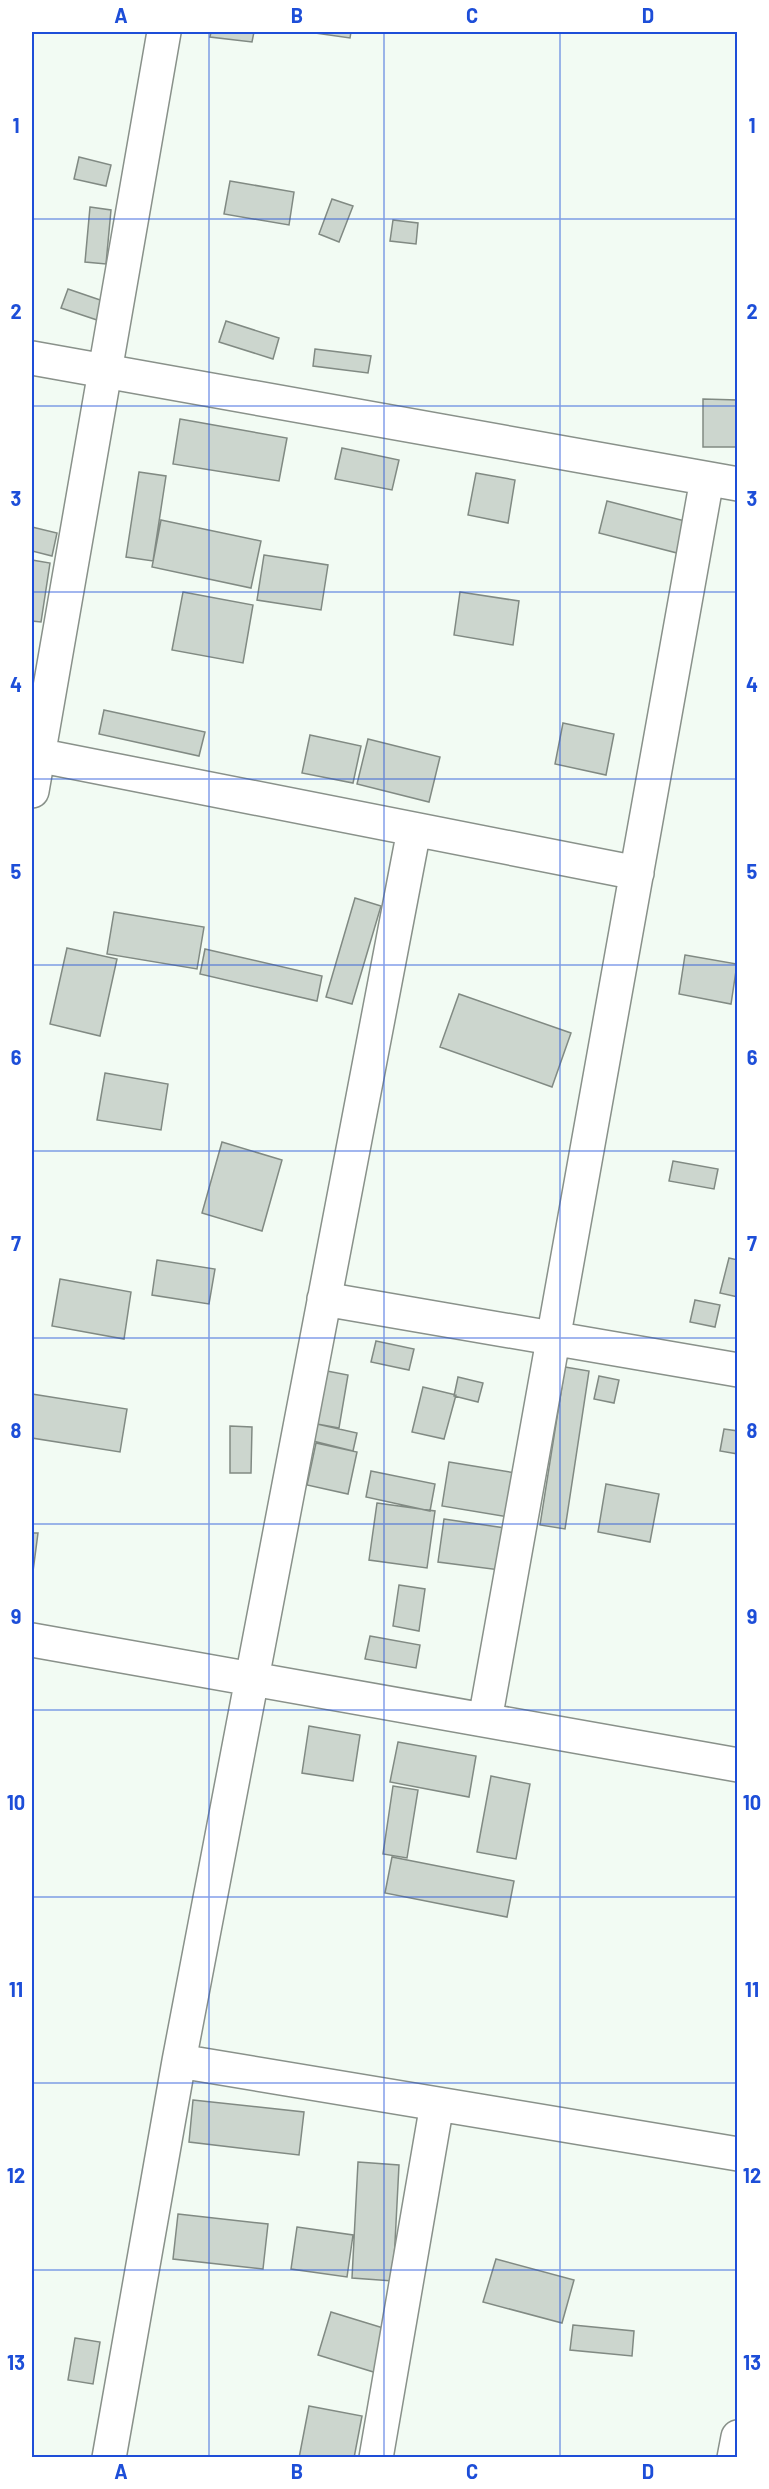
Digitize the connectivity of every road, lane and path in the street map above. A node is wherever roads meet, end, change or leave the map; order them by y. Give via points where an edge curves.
1 (164, 32) edge
2 (32, 358) edge
3 (105, 371) junction
4 (722, 482) edge
5 (35, 754) edge
6 (32, 792) edge
7 (414, 830) junction
8 (637, 873) junction
9 (324, 1299) junction
10 (553, 1338) junction
11 (738, 1370) edge
12 (32, 1640) edge
13 (252, 1679) junction
14 (485, 1720) junction
15 (738, 1765) edge
16 (179, 2061) junction
17 (438, 2104) junction
18 (738, 2154) edge
19 (738, 2437) edge
20 (110, 2457) edge
21 (376, 2457) edge
22 (734, 2457) edge

1 - 3 street
2 - 3 street
3 - 4 street
3 - 5 street
4 - 8 street
5 - 6 street
5 - 7 street
7 - 8 street
7 - 9 street
8 - 10 street
9 - 10 street
9 - 13 street
10 - 11 street
10 - 14 street
12 - 13 street
13 - 14 street
13 - 16 street
14 - 15 street
16 - 17 street
16 - 20 street
17 - 18 street
17 - 21 street
19 - 22 street

